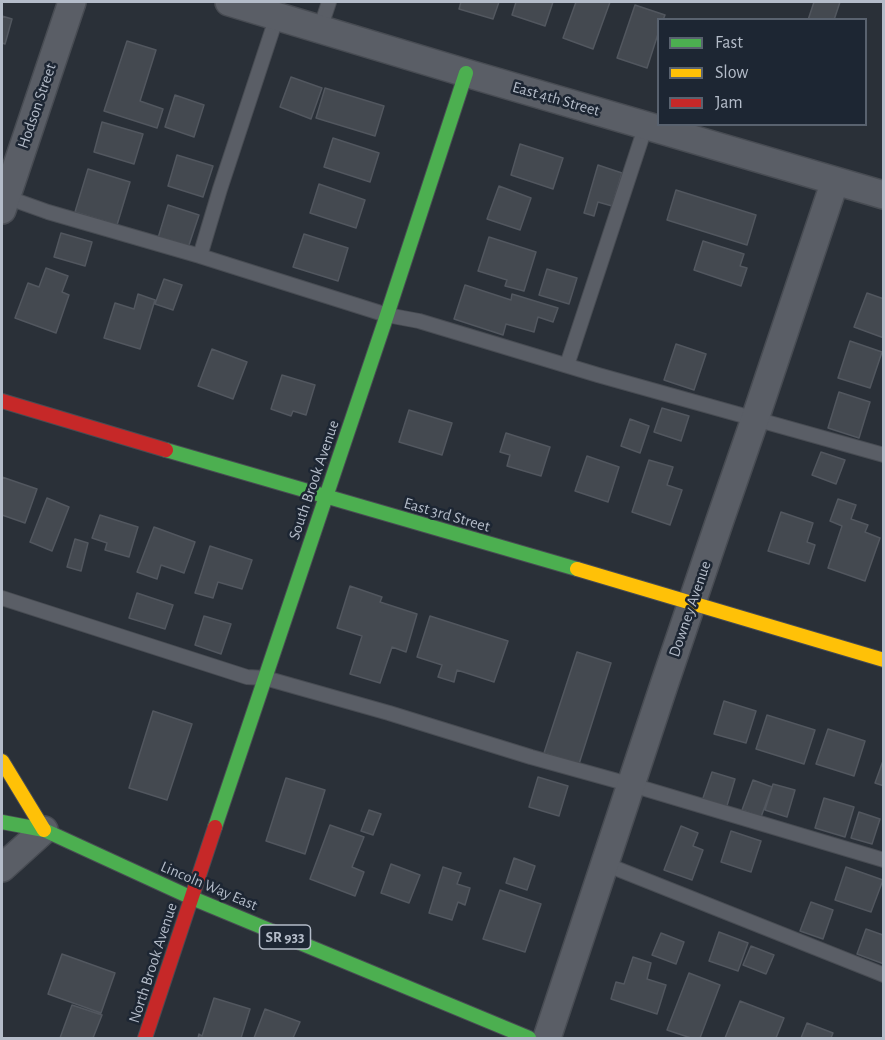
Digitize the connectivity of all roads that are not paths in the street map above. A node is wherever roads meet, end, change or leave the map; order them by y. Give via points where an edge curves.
1 (72, 2) edge
2 (229, 2) edge
3 (329, 2) edge
4 (277, 16) junction
5 (320, 29) junction
6 (466, 73) junction
7 (645, 125) junction
8 (835, 181) junction
9 (884, 195) edge
10 (4, 203) edge
11 (200, 256) junction
12 (387, 315) junction
13 (567, 365) junction
14 (2, 401) edge
15 (755, 419) junction
16 (884, 455) edge
17 (326, 497) junction
18 (2, 598) edge
19 (693, 603) junction
20 (884, 660) edge
21 (266, 678) junction
22 (2, 761) edge
23 (632, 785) junction
24 (2, 822) edge
25 (44, 830) junction
26 (884, 860) edge
27 (605, 864) junction
28 (2, 868) edge
29 (192, 898) junction
30 (884, 975) edge
31 (145, 1038) edge
32 (529, 1038) edge
33 (547, 1038) edge

1 - 10 street, Hodson Street
2 - 4 street, East 4th Street
3 - 5 lane
4 - 5 street, East 4th Street
4 - 11 lane
5 - 6 street, East 4th Street
6 - 7 street, East 4th Street
6 - 12 street, South Brook Avenue
7 - 8 street, East 4th Street
7 - 13 lane
8 - 9 street, East 4th Street
8 - 15 street, Downey Avenue
10 - 11 lane
11 - 12 lane
12 - 13 lane
12 - 17 street, South Brook Avenue
13 - 15 lane
14 - 17 street, East 3rd Street
15 - 16 lane
15 - 19 street, Downey Avenue
17 - 19 street, East 3rd Street
17 - 21 street, South Brook Avenue
18 - 21 lane via 247,677
19 - 20 street, East 3rd Street
19 - 23 street, Downey Avenue
21 - 23 lane
21 - 29 street, South Brook Avenue
22 - 25 street
23 - 26 lane
23 - 27 street, Downey Avenue
24 - 25 street, Lincoln Way East / SR 933
25 - 28 street
25 - 29 street, Lincoln Way East / SR 933
27 - 30 lane
27 - 33 street, Downey Avenue
29 - 31 street, North Brook Avenue
29 - 32 street, Lincoln Way East / SR 933

